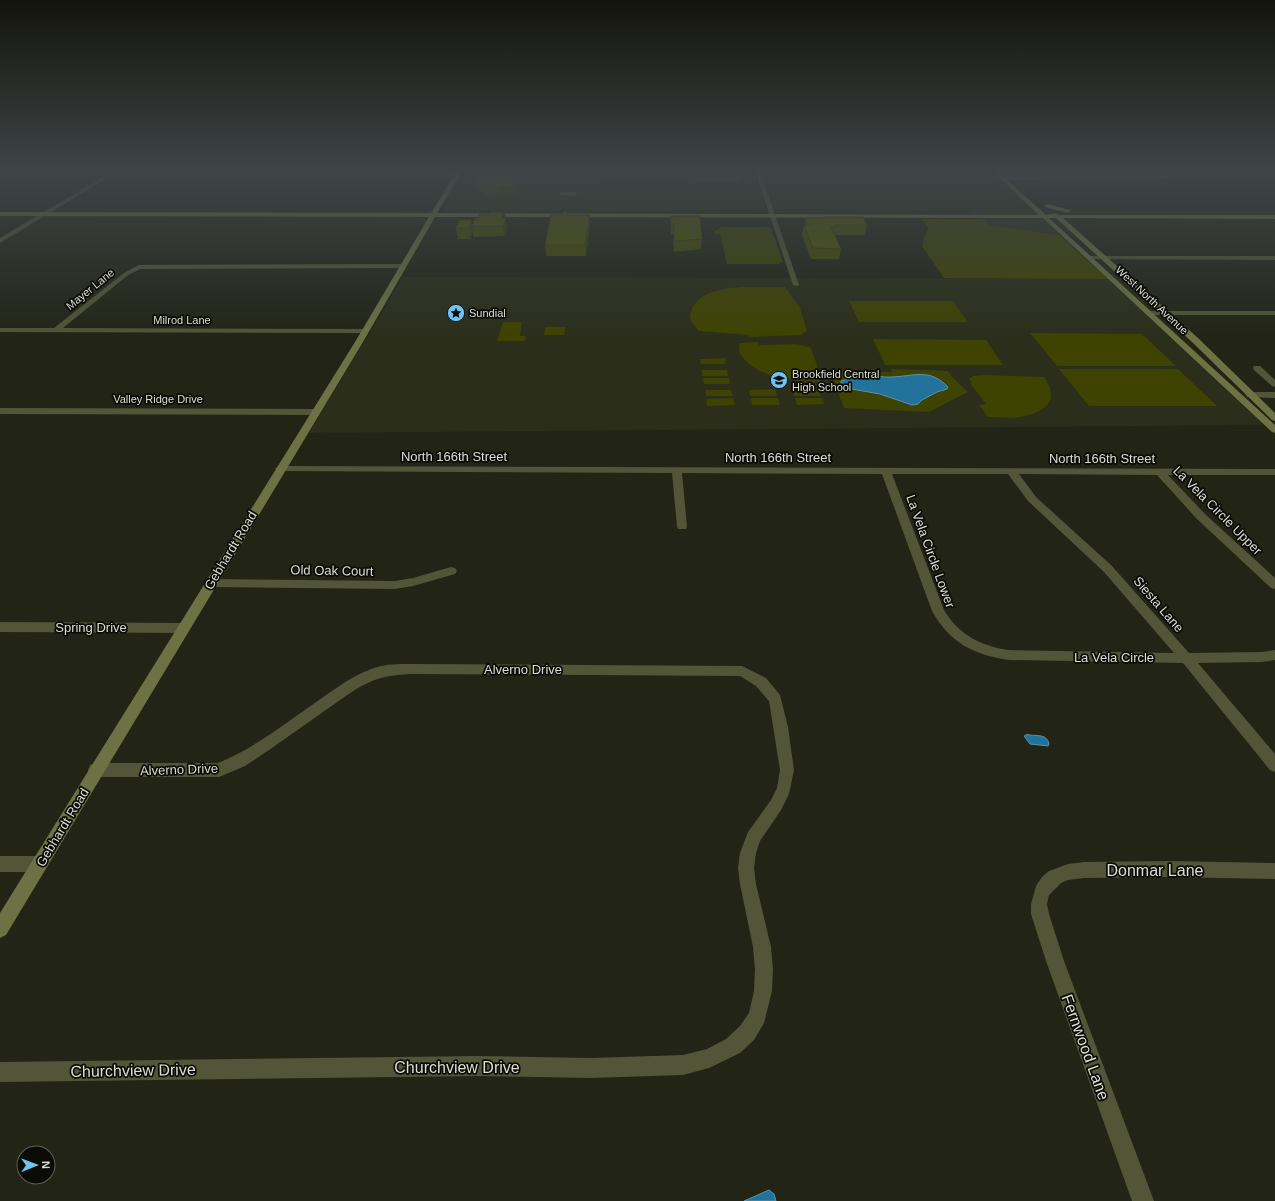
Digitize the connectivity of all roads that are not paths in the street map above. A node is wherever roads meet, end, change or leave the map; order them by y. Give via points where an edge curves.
1 (23, 227) edge
2 (426, 227) edge
3 (777, 227) edge
4 (1057, 227) edge
5 (1070, 227) edge
6 (0, 241) edge
7 (1091, 258) junction
8 (1104, 258) junction
9 (1275, 258) edge
10 (403, 266) junction
11 (796, 285) dead end
12 (1150, 313) junction
13 (1165, 313) junction
14 (1275, 313) edge
15 (0, 330) edge
16 (56, 330) junction
17 (365, 331) junction
18 (1257, 368) dead end
19 (1275, 384) edge
20 (1250, 395) junction
21 (1275, 395) edge
22 (0, 411) edge
23 (315, 412) junction
24 (1275, 418) edge
25 (1275, 430) edge
26 (280, 469) junction
27 (677, 470) junction
28 (886, 471) junction
29 (1011, 472) junction
30 (1160, 472) junction
31 (1275, 472) edge
32 (682, 526) dead end
33 (451, 571) dead end
34 (210, 583) junction
35 (1275, 584) edge
36 (0, 627) edge
37 (182, 628) junction
38 (957, 636) joint
39 (1275, 655) edge
40 (1186, 658) junction
41 (1275, 765) edge
42 (95, 770) junction
43 (0, 864) edge
44 (39, 864) junction
45 (1275, 871) edge
46 (747, 881) joint
47 (1042, 892) joint
48 (0, 928) edge
49 (0, 1072) edge
50 (1144, 1201) edge

1 - 6 street
2 - 10 main road, Gebhardt Road
3 - 11 street
4 - 7 main road, West North Avenue
5 - 8 main road, West North Avenue
7 - 8 street
7 - 12 main road, West North Avenue
8 - 9 street
8 - 13 main road, West North Avenue
10 - 16 street, Mayer Lane via 139,267 126,274
10 - 17 main road, Gebhardt Road
12 - 13 street
12 - 25 main road, West North Avenue
13 - 14 street
13 - 20 main road, West North Avenue
15 - 16 street, Milrod Lane
16 - 17 street, Milrod Lane
17 - 23 main road, Gebhardt Road
18 - 19 street
20 - 21 street
20 - 24 main road, West North Avenue
22 - 23 street, Valley Ridge Drive
23 - 26 main road, Gebhardt Road
26 - 27 street, North 166th Street
26 - 34 main road, Gebhardt Road
27 - 28 street, North 166th Street
27 - 32 street
28 - 29 street, North 166th Street
28 - 38 street, La Vela Circle Lower via 938,612
29 - 30 street, North 166th Street
29 - 40 street, Siesta Lane via 1032,499 1108,569
30 - 31 street, North 166th Street
30 - 35 street, La Vela Circle Upper via 1190,506
33 - 34 street, Old Oak Court via 413,582 395,584
34 - 37 main road, Gebhardt Road
36 - 37 street, Spring Drive
37 - 42 main road, Gebhardt Road
38 - 40 street, La Vela Circle via 982,649 1009,656
39 - 40 street, La Vela Circle
40 - 41 street, Siesta Lane
42 - 44 main road, Gebhardt Road
42 - 46 street, Alverno Drive via 219,770 264,746 348,687 382,671 742,671 761,682 775,699 787,770 784,789 754,837 748,853
43 - 44 street
44 - 48 main road, Gebhardt Road
45 - 47 street, Donmar Lane via 1084,870 1055,877
46 - 49 street, Churchview Drive via 762,947 764,969 763,991 757,1016 747,1033 733,1046 709,1058 683,1065 591,1068 480,1066
47 - 50 street, Fernwood Lane via 1040,914 1055,961

